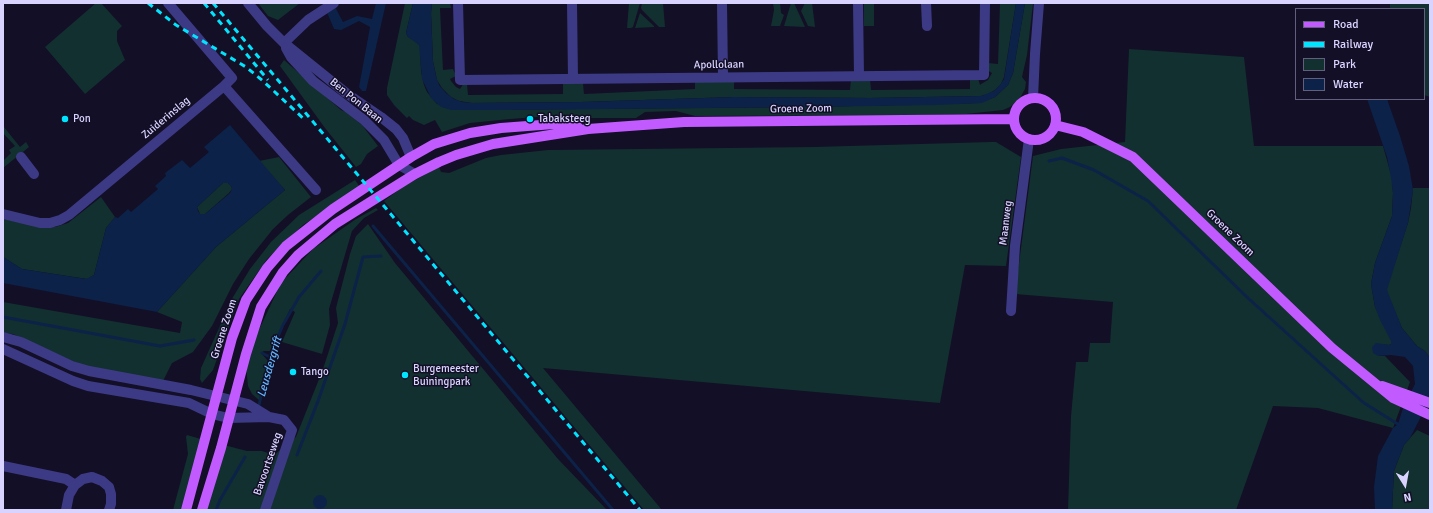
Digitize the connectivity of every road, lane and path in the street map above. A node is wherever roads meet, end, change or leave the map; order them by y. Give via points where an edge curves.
1 (168, 3) edge
2 (248, 3) edge
3 (334, 3) edge
4 (458, 3) edge
5 (572, 3) edge
6 (722, 3) edge
7 (858, 3) edge
8 (926, 3) edge
9 (985, 3) edge
10 (1039, 3) edge
11 (927, 26) dead end
12 (284, 43) junction
13 (858, 76) junction
14 (723, 77) junction
15 (573, 79) junction
16 (224, 86) junction
17 (1033, 98) junction
18 (1014, 120) junction
19 (1055, 125) junction
20 (588, 129) junction
21 (1029, 139) junction
22 (21, 157) dead end
23 (412, 157) junction
24 (399, 165) junction
25 (34, 174) dead end
26 (415, 174) junction
27 (316, 190) dead end
28 (3, 214) edge
29 (1011, 311) dead end
30 (3, 337) edge
31 (3, 349) edge
32 (1395, 395) junction
33 (217, 397) junction
34 (234, 400) junction
35 (1430, 403) edge
36 (212, 414) junction
37 (1430, 415) edge
38 (269, 417) junction
39 (228, 418) junction
40 (3, 466) edge
41 (75, 485) junction
42 (66, 510) edge
43 (109, 510) edge
44 (186, 510) edge
45 (202, 510) edge
46 (265, 510) edge

1 - 16 street via 232,78
2 - 12 street, Ben Pon Baan
3 - 12 street via 308,20
4 - 15 street, Apollolaan via 460,80
5 - 15 street
6 - 14 street
7 - 13 street
8 - 11 street
9 - 13 street, Apollolaan via 984,75
10 - 17 street
12 - 23 street, Ben Pon Baan via 396,129
12 - 24 street, Ben Pon Baan via 291,57 312,81 355,112 384,140
13 - 14 street, Apollolaan
14 - 15 street, Apollolaan
16 - 27 street
16 - 28 street, Zuiderinslag via 69,215 50,223 40,223
17 - 18 main road via 1018,106
17 - 19 main road via 1043,99 1052,106 1056,115
18 - 20 main road, Groene Zoom via 684,122
18 - 21 main road via 1018,131
19 - 21 main road via 1045,138
19 - 32 main road, Groene Zoom via 1083,132 1133,158 1332,348 1373,383
20 - 23 main road, Groene Zoom via 554,124 501,128 470,133 434,144
20 - 26 main road, Groene Zoom via 474,148
21 - 29 street, Maanweg via 1015,246
22 - 25 street
23 - 24 main road, Groene Zoom
23 - 26 main road
24 - 26 street, Ben Pon Baan
24 - 33 main road, Groene Zoom via 306,229 286,246 267,268 246,300 232,338
26 - 34 main road, Groene Zoom via 336,224 304,250 283,272 261,307
30 - 33 street via 22,342 72,366 89,371
31 - 36 street via 88,386 189,403
32 - 35 main road, Groene Zoom
32 - 37 main road, Groene Zoom
33 - 34 street
33 - 36 main road, Groene Zoom
34 - 38 street, Bavoortseweg via 248,404
34 - 39 main road, Groene Zoom
36 - 39 street
36 - 44 main road, Groene Zoom
38 - 39 street, Bavoortseweg
38 - 46 street, Bavoortseweg via 284,420 292,430
39 - 45 main road, Groene Zoom
40 - 41 street via 66,478
41 - 42 street via 69,495
41 - 43 street via 83,479 92,477 109,486

